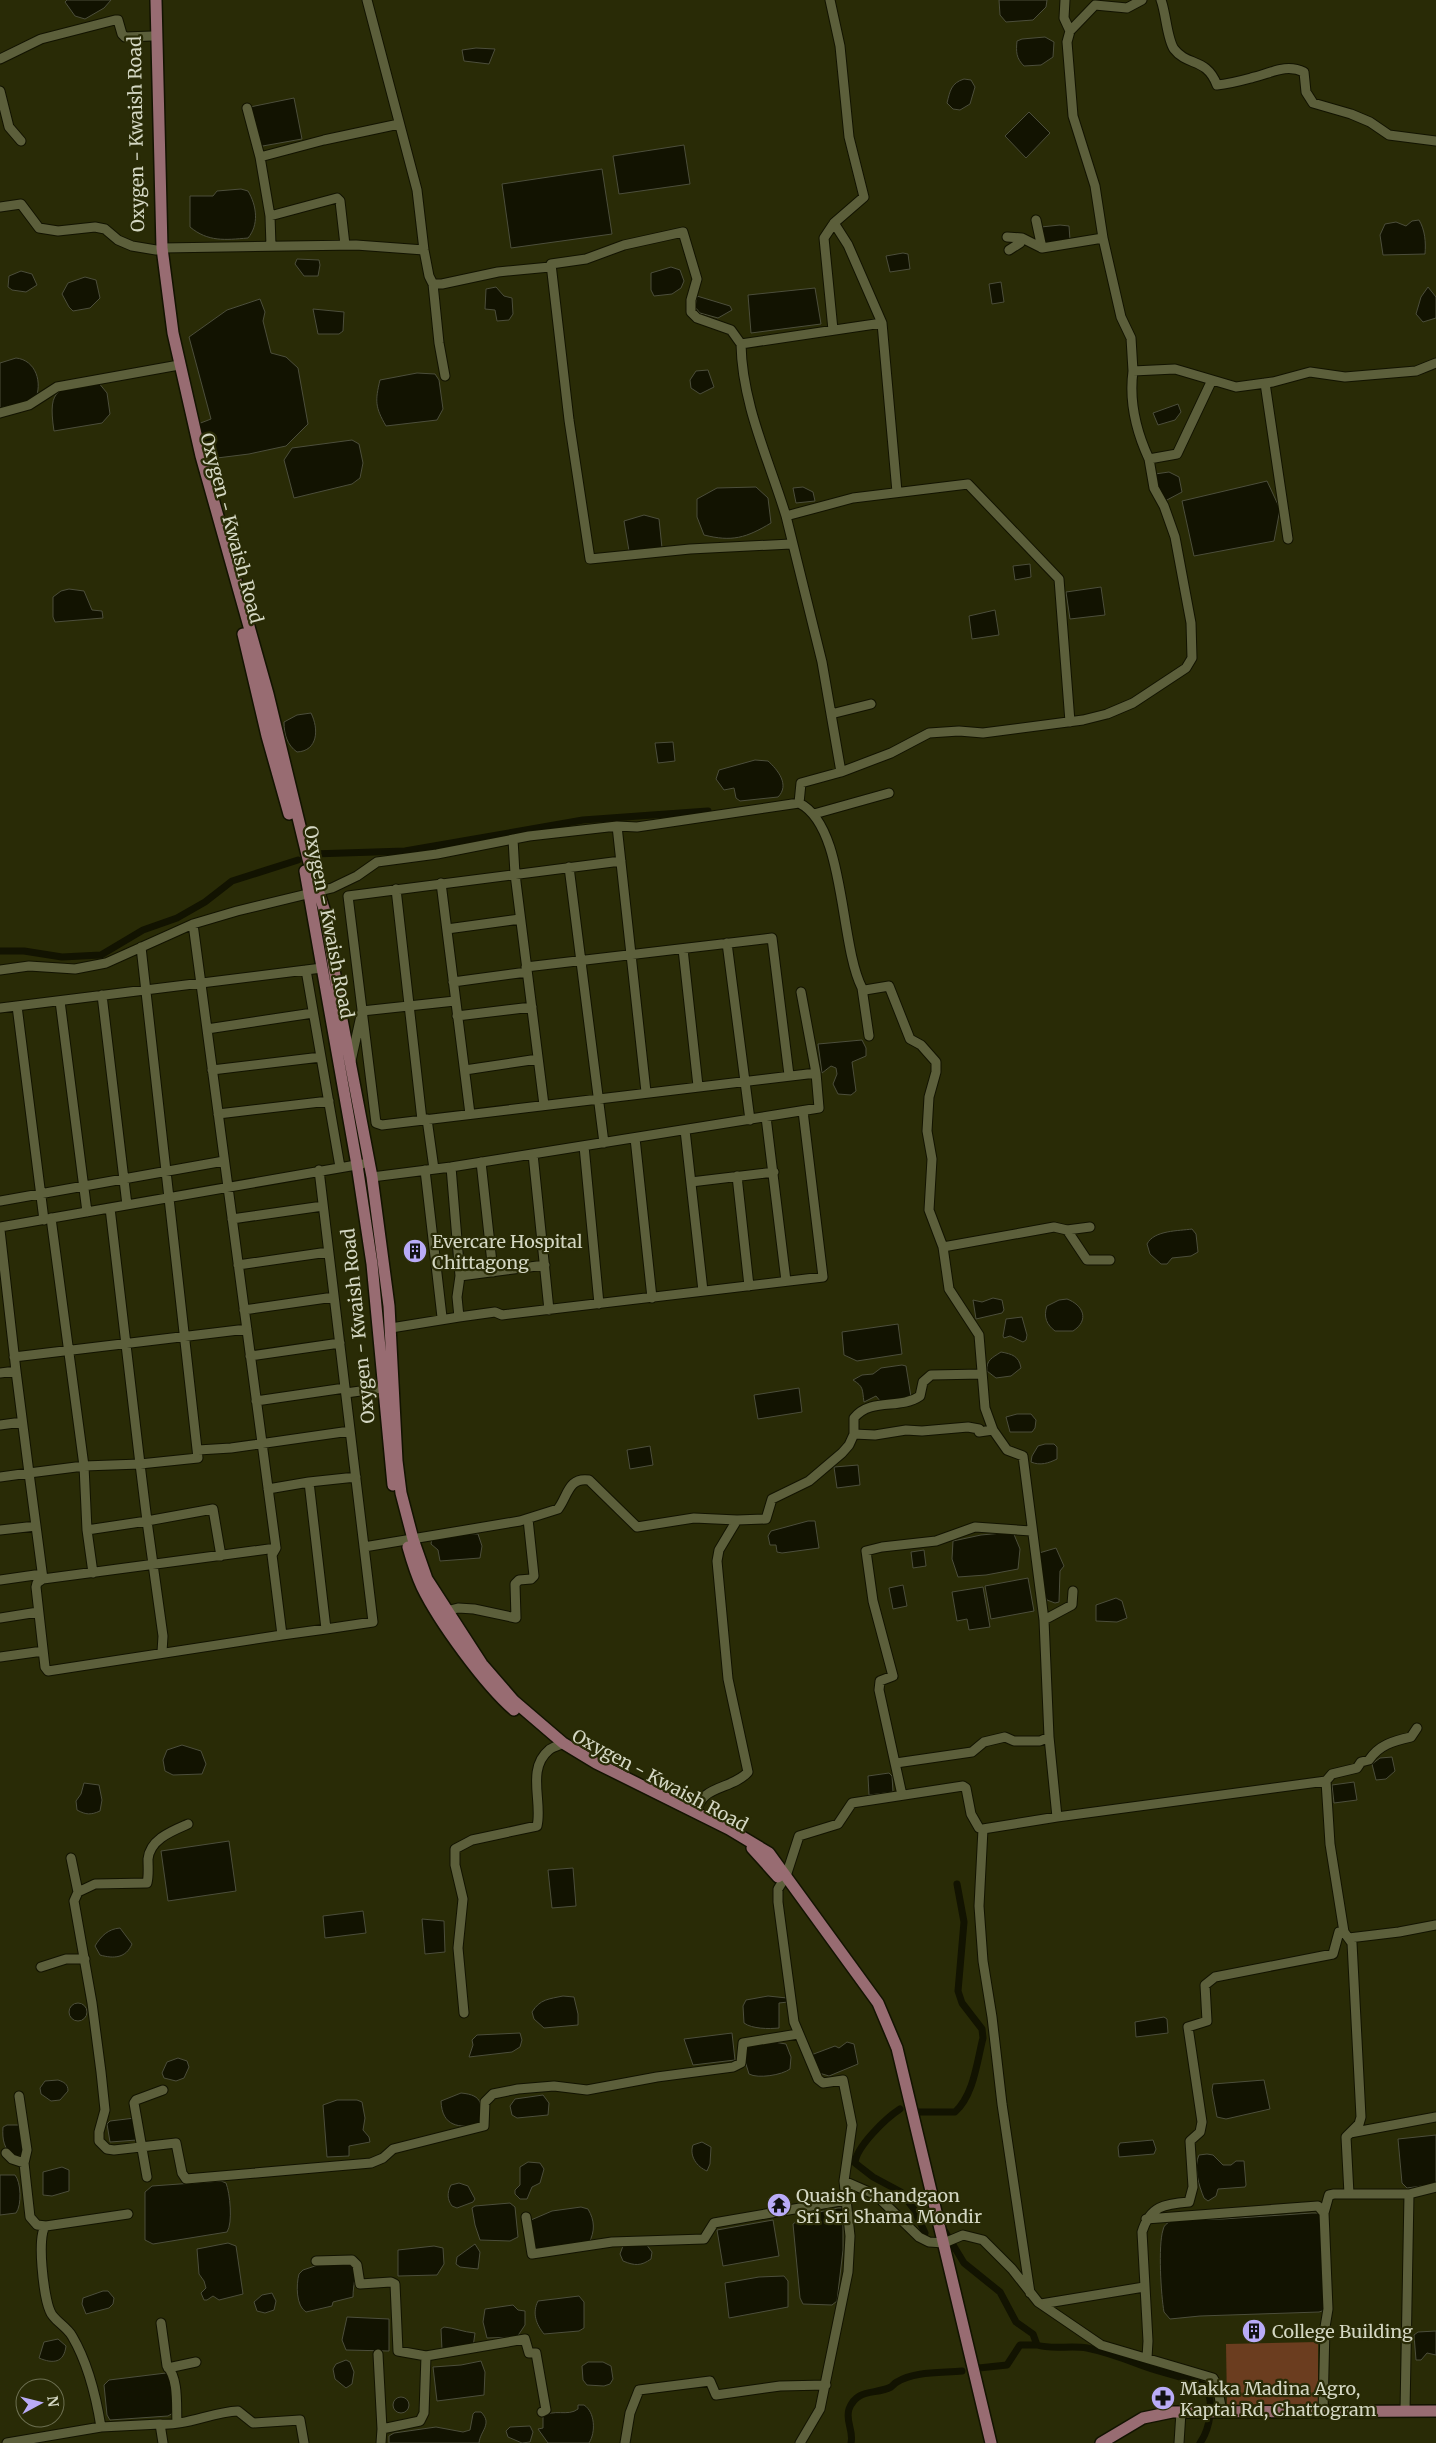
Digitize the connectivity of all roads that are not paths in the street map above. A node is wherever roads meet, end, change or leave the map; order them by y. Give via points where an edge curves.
1 (150, 0) edge
2 (156, 0) edge
3 (367, 0) edge
4 (830, 0) edge
5 (1065, 0) edge
6 (1142, 0) edge
7 (1161, 0) edge
8 (1070, 31) junction
9 (152, 36) junction
10 (0, 59) edge
11 (0, 91) edge
12 (247, 108) dead end
13 (400, 124) junction
14 (21, 141) dead end
15 (1436, 141) edge
16 (260, 157) junction
17 (0, 207) edge
18 (270, 216) junction
19 (1036, 220) dead end
20 (834, 223) junction
21 (1007, 237) dead end
22 (1022, 238) junction
23 (1103, 238) junction
24 (345, 245) junction
25 (272, 246) junction
26 (1042, 248) junction
27 (159, 249) junction
28 (424, 250) junction
29 (1008, 250) dead end
30 (551, 264) junction
31 (433, 284) junction
32 (882, 323) junction
33 (833, 330) junction
34 (740, 344) junction
35 (1436, 363) edge
36 (176, 365) junction
37 (1133, 371) junction
38 (445, 376) dead end
39 (1212, 380) junction
40 (1265, 383) junction
41 (0, 413) edge
42 (1149, 459) junction
43 (896, 492) junction
44 (786, 516) junction
45 (1288, 539) dead end
46 (791, 544) junction
47 (871, 704) dead end
48 (831, 714) junction
49 (1070, 722) junction
50 (841, 772) junction
51 (889, 793) dead end
52 (799, 803) junction
53 (814, 814) junction
54 (617, 826) junction
55 (513, 839) junction
56 (620, 861) junction
57 (569, 867) junction
58 (515, 874) junction
59 (441, 883) junction
60 (396, 889) junction
61 (314, 894) junction
62 (520, 919) junction
63 (193, 924) junction
64 (447, 929) junction
65 (727, 943) junction
66 (141, 947) junction
67 (683, 949) junction
68 (632, 955) junction
69 (580, 961) junction
70 (322, 968) junction
71 (527, 969) junction
72 (0, 970) edge
73 (306, 970) junction
74 (453, 982) junction
75 (200, 983) junction
76 (862, 988) junction
77 (145, 990) junction
78 (801, 992) dead end
79 (102, 995) junction
80 (60, 1000) junction
81 (455, 1001) junction
82 (17, 1006) junction
83 (409, 1006) junction
84 (532, 1007) junction
85 (0, 1008) edge
86 (362, 1011) junction
87 (313, 1014) junction
88 (457, 1016) junction
89 (207, 1029) junction
90 (869, 1036) dead end
91 (321, 1057) junction
92 (538, 1059) junction
93 (351, 1062) junction
94 (212, 1070) junction
95 (464, 1070) junction
96 (816, 1072) junction
97 (789, 1075) junction
98 (744, 1080) junction
99 (698, 1086) junction
100 (646, 1092) junction
101 (597, 1098) junction
102 (329, 1101) junction
103 (544, 1105) junction
104 (803, 1111) junction
105 (218, 1114) junction
106 (470, 1114) junction
107 (766, 1117) junction
108 (425, 1120) junction
109 (750, 1120) junction
110 (685, 1130) junction
111 (635, 1138) junction
112 (604, 1143) junction
113 (584, 1146) junction
114 (533, 1154) junction
115 (224, 1161) junction
116 (369, 1162) junction
117 (481, 1162) junction
118 (357, 1164) junction
119 (340, 1167) junction
120 (451, 1167) junction
121 (430, 1169) junction
122 (167, 1170) junction
123 (319, 1170) junction
124 (774, 1172) junction
125 (737, 1176) junction
126 (372, 1177) junction
127 (124, 1180) junction
128 (691, 1182) junction
129 (84, 1186) junction
130 (228, 1187) junction
131 (40, 1195) junction
132 (170, 1197) junction
133 (0, 1201) edge
134 (127, 1205) junction
135 (323, 1206) junction
136 (110, 1208) junction
137 (87, 1212) junction
138 (48, 1219) junction
139 (232, 1219) junction
140 (1090, 1227) dead end
141 (0, 1229) edge
142 (1067, 1230) junction
143 (942, 1247) junction
144 (328, 1252) junction
145 (1110, 1260) dead end
146 (238, 1265) junction
147 (545, 1265) junction
148 (493, 1272) junction
149 (460, 1276) junction
150 (786, 1281) junction
151 (749, 1286) junction
152 (704, 1291) junction
153 (334, 1297) junction
154 (652, 1298) junction
155 (599, 1304) junction
156 (244, 1310) junction
157 (549, 1310) junction
158 (5, 1316) edge
159 (460, 1317) junction
160 (442, 1318) dead end
161 (391, 1328) junction
162 (247, 1329) junction
163 (185, 1335) junction
164 (126, 1342) junction
165 (340, 1343) junction
166 (69, 1349) junction
167 (250, 1356) junction
168 (14, 1357) junction
169 (16, 1371) junction
170 (0, 1373) edge
171 (982, 1374) junction
172 (389, 1387) junction
173 (345, 1390) junction
174 (256, 1400) junction
175 (22, 1422) junction
176 (0, 1425) edge
177 (993, 1430) junction
178 (350, 1431) junction
179 (854, 1434) junction
180 (262, 1444) junction
181 (198, 1450) junction
182 (140, 1464) junction
183 (84, 1466) junction
184 (29, 1473) junction
185 (0, 1477) edge
186 (356, 1477) junction
187 (308, 1482) junction
188 (268, 1489) junction
189 (528, 1519) junction
190 (736, 1520) junction
191 (147, 1521) junction
192 (36, 1526) junction
193 (0, 1530) edge
194 (87, 1530) junction
195 (1031, 1531) junction
196 (410, 1540) junction
197 (364, 1547) junction
198 (276, 1548) junction
199 (221, 1556) junction
200 (153, 1565) junction
201 (93, 1573) junction
202 (43, 1577) junction
203 (0, 1580) edge
204 (1073, 1591) dead end
205 (446, 1611) junction
206 (38, 1612) junction
207 (0, 1618) edge
208 (1044, 1620) junction
209 (326, 1629) junction
210 (282, 1635) junction
211 (43, 1651) junction
212 (162, 1652) junction
213 (0, 1657) edge
214 (1417, 1728) dead end
215 (1049, 1737) junction
216 (561, 1744) junction
217 (896, 1764) junction
218 (1326, 1781) junction
219 (902, 1795) junction
220 (697, 1813) junction
221 (1057, 1817) junction
222 (188, 1824) dead end
223 (983, 1829) junction
224 (71, 1858) dead end
225 (784, 1879) junction
226 (78, 1892) junction
227 (1436, 1925) edge
228 (1346, 1935) junction
229 (85, 1959) junction
230 (41, 1967) dead end
231 (464, 2014) dead end
232 (798, 2034) junction
233 (163, 2090) dead end
234 (19, 2096) dead end
235 (1436, 2117) edge
236 (1349, 2133) junction
237 (143, 2147) junction
238 (6, 2153) dead end
239 (24, 2163) junction
240 (147, 2177) dead end
241 (844, 2180) junction
242 (1436, 2187) edge
243 (1349, 2194) junction
244 (1409, 2194) junction
245 (846, 2200) junction
246 (1324, 2213) junction
247 (128, 2214) dead end
248 (526, 2217) dead end
249 (1146, 2219) junction
250 (46, 2226) junction
251 (942, 2243) junction
252 (316, 2261) dead end
253 (1144, 2287) junction
254 (1030, 2293) junction
255 (1041, 2304) junction
256 (161, 2323) dead end
257 (378, 2354) dead end
258 (426, 2356) junction
259 (1147, 2358) junction
260 (196, 2362) dead end
261 (168, 2368) junction
262 (826, 2385) junction
263 (1323, 2411) junction
264 (1405, 2411) junction
265 (1436, 2411) edge
266 (542, 2412) dead end
267 (1181, 2412) junction
268 (1221, 2412) junction
269 (178, 2423) junction
270 (160, 2424) junction
271 (101, 2427) junction
272 (382, 2429) junction
273 (8, 2443) edge
274 (163, 2443) edge
275 (304, 2443) edge
276 (381, 2443) edge
277 (625, 2443) edge
278 (800, 2443) edge
279 (984, 2443) edge
280 (991, 2443) edge
281 (1101, 2443) edge
282 (1179, 2443) edge

1 - 9 main road, Oxygen - Kwaish Road
2 - 27 main road, Oxygen - Kwaish Road
3 - 13 street
4 - 20 street via 840,46 849,137 864,197
5 - 8 street via 1064,18
6 - 8 street via 1127,8 1095,5
7 - 15 street via 1173,48 1181,56 1210,70 1217,85 1280,69 1297,68 1304,72 1306,92 1313,103 1357,117 1389,135
8 - 23 street via 1067,42 1073,116 1095,186
9 - 10 street via 125,37 118,20 115,20 41,39
9 - 27 main road, Oxygen - Kwaish Road
11 - 14 street via 9,127
12 - 16 street
13 - 16 street
13 - 28 street via 416,190
16 - 18 street
17 - 27 street via 21,204 39,228 58,231 95,226 128,244
18 - 24 street via 337,198
18 - 25 street
19 - 26 street
20 - 32 street via 848,245
20 - 33 street via 824,238
21 - 22 street
22 - 26 street
22 - 29 street
23 - 26 street
23 - 37 street via 1121,317 1131,338
24 - 25 street
24 - 28 street
25 - 27 street
27 - 36 main road, Oxygen - Kwaish Road
28 - 31 street
30 - 31 street via 550,267 498,272
30 - 34 street via 586,259 624,245 684,232 697,279 691,300 692,312 696,318 731,330
30 - 46 street via 569,420 590,559 690,549
31 - 38 street
32 - 33 street
32 - 43 street
33 - 34 street
34 - 44 street via 747,394
35 - 40 street via 1416,371 1345,377 1310,372
36 - 41 street via 57,387 29,405
36 - 61 main road, Oxygen - Kwaish Road via 268,694
36 - 61 main road, Oxygen - Kwaish Road via 267,736
37 - 39 street via 1176,369
37 - 42 street via 1134,412
39 - 40 street via 1236,387
39 - 42 street via 1177,454
40 - 45 street
42 - 49 street via 1154,488 1164,506 1176,546 1191,623 1192,658 1186,668 1133,702 1107,714
43 - 44 street via 852,498
43 - 49 street via 968,484 1059,579
44 - 46 street
46 - 48 street via 822,662
47 - 48 street
48 - 50 street
49 - 50 street via 983,733 930,733 891,753
50 - 52 street via 801,783
51 - 53 street
52 - 53 street
52 - 54 street via 664,824
53 - 76 street via 825,832 832,855
54 - 55 street
54 - 56 street
55 - 58 street
55 - 61 street via 377,862 357,876
56 - 57 street
56 - 68 street
57 - 58 street
57 - 69 street
58 - 59 street
58 - 62 street
59 - 60 street
59 - 64 street
60 - 83 street
60 - 86 street via 348,896
61 - 63 street
61 - 70 main road, Oxygen - Kwaish Road
61 - 93 main road, Oxygen - Kwaish Road via 326,915
62 - 64 street
62 - 71 street
63 - 66 street
63 - 75 street
64 - 74 street
65 - 67 street
65 - 97 street via 772,938
65 - 98 street
66 - 72 street via 92,967 29,966
66 - 77 street
67 - 68 street
67 - 99 street
68 - 69 street
68 - 100 street
69 - 71 street
69 - 101 street
70 - 73 street
70 - 118 main road, Oxygen - Kwaish Road
71 - 74 street
71 - 84 street
73 - 75 street
73 - 87 street
74 - 81 street
75 - 77 street
75 - 89 street
76 - 90 street
76 - 143 street via 889,986 910,1039 922,1046 936,1062 927,1131 932,1159 929,1210
77 - 79 street
77 - 122 street
78 - 96 street
79 - 80 street
79 - 127 street
80 - 82 street
80 - 129 street
81 - 83 street
81 - 88 street
82 - 85 street
82 - 131 street
83 - 86 street
83 - 108 street
84 - 88 street
84 - 92 street
86 - 93 street
86 - 108 street via 376,1123
87 - 89 street
87 - 91 street
88 - 95 street
89 - 94 street
91 - 94 street
91 - 102 street
92 - 95 street
92 - 103 street
93 - 116 main road, Oxygen - Kwaish Road
94 - 105 street
95 - 106 street
96 - 97 street
96 - 104 street via 819,1108
97 - 98 street
98 - 99 street
98 - 109 street
99 - 100 street
100 - 101 street
101 - 103 street
101 - 112 street
102 - 105 street
102 - 119 street
103 - 106 street
104 - 107 street
104 - 150 street via 823,1277
105 - 115 street
106 - 108 street
107 - 109 street
107 - 124 street
108 - 121 street
109 - 110 street
110 - 111 street
110 - 128 street
111 - 112 street
111 - 154 street
112 - 113 street
113 - 114 street
113 - 155 street
114 - 117 street
114 - 147 street
115 - 122 street
115 - 130 street
116 - 118 street
116 - 126 main road, Oxygen - Kwaish Road
117 - 120 street
117 - 148 street
118 - 119 street
118 - 172 main road, Oxygen - Kwaish Road
119 - 123 street
120 - 121 street
120 - 149 street
121 - 126 street
121 - 160 street
122 - 127 street
122 - 132 street
123 - 130 street
123 - 135 street
124 - 125 street
124 - 150 street
125 - 128 street
125 - 151 street
126 - 161 main road, Oxygen - Kwaish Road
127 - 129 street
127 - 134 street
128 - 152 street
129 - 131 street
129 - 137 street
130 - 132 street
130 - 139 street
131 - 133 street
131 - 138 street
132 - 134 street
132 - 163 street
134 - 136 street
135 - 139 street
135 - 144 street
136 - 137 street
136 - 164 street
137 - 138 street
138 - 141 street
138 - 166 street
139 - 146 street
140 - 142 street
141 - 158 street
142 - 143 street via 1054,1228
142 - 145 street via 1087,1260
143 - 171 street via 949,1289 979,1335
144 - 146 street
144 - 153 street
146 - 156 street
147 - 148 street
147 - 157 street
148 - 149 street
149 - 159 street via 457,1297
150 - 151 street
151 - 152 street
152 - 154 street
153 - 156 street
153 - 165 street
154 - 155 street
155 - 157 street
156 - 162 street
157 - 159 street
158 - 168 street
159 - 161 street
161 - 172 main road, Oxygen - Kwaish Road
162 - 163 street
162 - 167 street
163 - 164 street
163 - 181 street
164 - 166 street
164 - 182 street
165 - 167 street
165 - 173 street
166 - 168 street
166 - 183 street
167 - 174 street
168 - 169 street
169 - 170 street
169 - 175 street
171 - 177 street via 985,1408
171 - 179 street via 931,1375 924,1382 920,1396 913,1401 876,1405 855,1416
172 - 173 street
172 - 196 main road, Oxygen - Kwaish Road
173 - 174 street
173 - 178 street
174 - 180 street
175 - 176 street
175 - 184 street
177 - 179 street via 979,1432 968,1427 906,1430 875,1436
177 - 195 street via 1007,1450 1023,1456
178 - 180 street
178 - 186 street
179 - 190 street via 850,1445 809,1481 772,1499 766,1519
180 - 181 street
180 - 188 street
181 - 182 street via 198,1458
182 - 183 street
182 - 191 street
183 - 184 street
183 - 194 street
184 - 185 street
184 - 192 street
186 - 187 street
186 - 197 street
187 - 188 street
187 - 209 street
188 - 198 street
189 - 190 street via 558,1509 572,1484 582,1479 589,1480 637,1527 694,1518
189 - 196 street
189 - 205 street via 534,1576 518,1580 515,1584 516,1618 466,1608
190 - 220 street via 719,1550 717,1561 728,1679 748,1772 702,1796
191 - 194 street
191 - 199 street via 213,1510
191 - 200 street
192 - 193 street
192 - 202 street
194 - 201 street
195 - 208 street
195 - 217 street via 975,1527 936,1541 866,1551 873,1601 893,1676 880,1681 879,1690
196 - 197 street
196 - 205 main road, Oxygen - Kwaish Road
196 - 216 main road, Oxygen - Kwaish Road via 423,1588 481,1674 512,1709
197 - 209 street via 373,1622
198 - 199 street
198 - 210 street via 272,1555
199 - 200 street
200 - 201 street
200 - 212 street via 163,1636
201 - 202 street
202 - 203 street
202 - 206 street via 36,1587
204 - 208 street via 1072,1605
205 - 216 main road, Oxygen - Kwaish Road via 498,1683
206 - 207 street
206 - 211 street
208 - 215 street
209 - 210 street
210 - 212 street
211 - 212 street via 48,1671
211 - 213 street
214 - 218 street via 1411,1737 1376,1750 1370,1760 1361,1762 1357,1768 1332,1774
215 - 217 street via 1040,1741 1014,1742 1005,1737 984,1742 972,1752
215 - 221 street
216 - 220 main road, Oxygen - Kwaish Road
216 - 225 main road, Oxygen - Kwaish Road via 599,1771 753,1848
216 - 231 street via 549,1750 537,1773 538,1826 472,1840 455,1849 455,1865 463,1899 458,1948
217 - 219 street
218 - 221 street
218 - 228 street via 1330,1844
219 - 223 street via 963,1786 971,1814
219 - 225 street via 852,1803 838,1824 799,1836
220 - 225 main road, Oxygen - Kwaish Road via 770,1853
221 - 223 street
222 - 226 street via 165,1834 152,1847 148,1857 147,1883 95,1884
223 - 254 street via 979,1906 983,1961
224 - 226 street
225 - 232 street via 778,1889 778,1902
225 - 251 main road, Oxygen - Kwaish Road via 878,2003 888,2023 900,2056
226 - 229 street via 74,1901
227 - 228 street via 1400,1932
228 - 236 street via 1352,1952 1361,2117 1359,2124
228 - 249 street via 1339,1932 1333,1954 1207,1981 1204,1992 1208,2022 1188,2027 1202,2122 1200,2132 1190,2141 1193,2187 1190,2202 1168,2204 1156,2209
229 - 230 street via 66,1959
229 - 237 street via 104,2110 99,2141 107,2149
232 - 237 street via 743,2043 741,2063 734,2067 587,2090 554,2086 518,2088 493,2094 485,2102 484,2126 393,2149 371,2163 188,2179 182,2173 176,2143
232 - 241 street via 818,2079 823,2083 843,2080 852,2125
233 - 237 street via 135,2101
234 - 239 street via 27,2150
235 - 236 street
236 - 243 street via 1346,2136
237 - 240 street
238 - 239 street
239 - 250 street via 30,2217 37,2225
241 - 245 street
241 - 251 street via 876,2196 919,2237
242 - 244 street
243 - 244 street
243 - 246 street via 1329,2195
244 - 264 street
245 - 248 street via 714,2223 704,2239 612,2242 532,2254
245 - 262 street via 850,2236 848,2272
246 - 249 street via 1318,2206 1308,2206
246 - 263 street via 1328,2309
247 - 250 street
249 - 253 street via 1142,2232
250 - 271 street via 42,2232 42,2274 50,2311 74,2339 92,2382
251 - 254 street via 958,2235 983,2240
251 - 279 main road, Oxygen - Kwaish Road
251 - 280 main road, Oxygen - Kwaish Road
252 - 258 street via 352,2260 357,2265 360,2284 396,2284 398,2351
253 - 255 street
253 - 259 street
254 - 255 street
255 - 259 street via 1101,2345
256 - 261 street
257 - 272 street
258 - 266 street via 525,2339 529,2353 536,2353 546,2410
258 - 272 street via 424,2413 420,2421
259 - 268 street via 1213,2378
260 - 261 street
261 - 269 street via 172,2371 175,2387
262 - 277 street via 780,2386 716,2395 710,2381 639,2390 630,2413
262 - 278 street via 816,2416
263 - 264 main road
263 - 268 main road
264 - 265 main road
267 - 268 main road
267 - 281 main road via 1158,2413 1143,2418
267 - 282 street
269 - 270 street
269 - 275 street via 226,2411 238,2411 253,2423 300,2420
270 - 271 street
270 - 274 street
271 - 273 street
272 - 276 street

